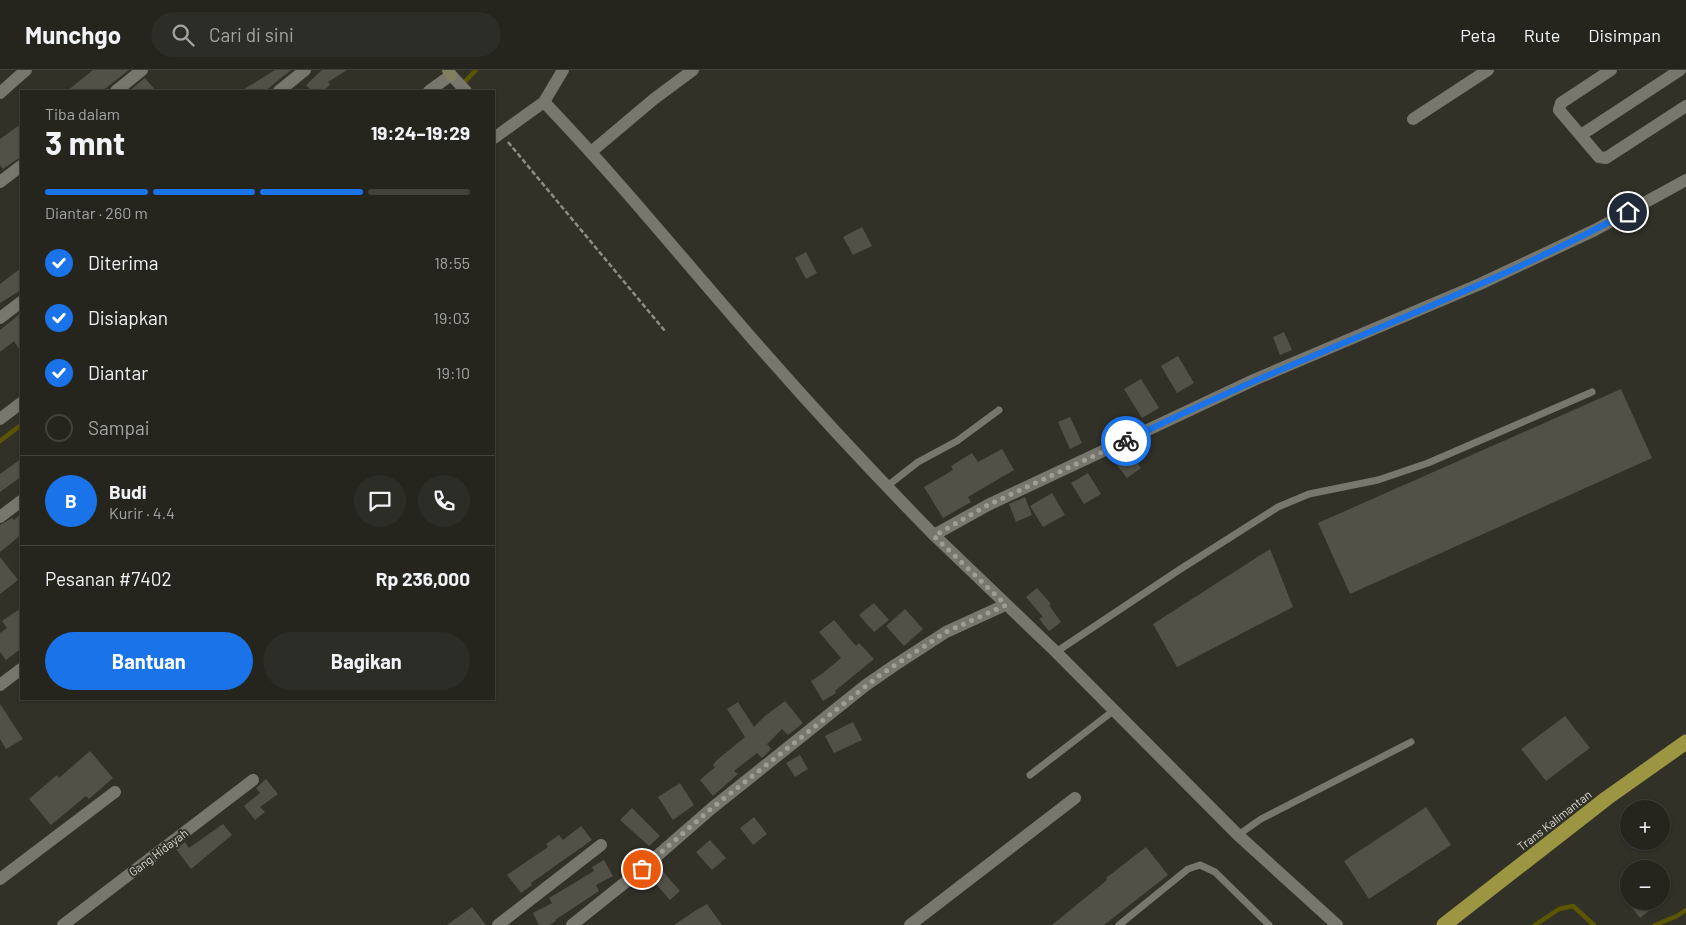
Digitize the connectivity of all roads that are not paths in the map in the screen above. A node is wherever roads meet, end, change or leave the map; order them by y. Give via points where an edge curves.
1 (26, 70) edge
2 (142, 70) edge
3 (305, 70) edge
4 (563, 70) edge
5 (693, 70) edge
6 (1488, 70) edge
7 (1611, 70) edge
8 (1680, 70) edge
9 (452, 80) edge
10 (117, 90) edge
11 (280, 90) edge
12 (431, 90) edge
13 (0, 93) edge
14 (544, 102) junction
15 (1686, 106) edge
16 (1413, 120) dead end
17 (496, 132) edge
18 (1581, 135) junction
19 (591, 152) junction
20 (20, 167) edge
21 (1686, 180) edge
22 (0, 182) edge
23 (20, 303) edge
24 (0, 318) edge
25 (1592, 392) dead end
26 (20, 404) edge
27 (999, 410) dead end
28 (0, 419) edge
29 (886, 487) junction
30 (20, 502) edge
31 (0, 517) edge
32 (934, 536) junction
33 (1006, 605) junction
34 (1056, 652) junction
35 (20, 670) edge
36 (0, 685) edge
37 (1113, 710) junction
38 (1411, 742) dead end
39 (1686, 742) edge
40 (1030, 775) dead end
41 (253, 780) dead end
42 (115, 792) dead end
43 (1075, 798) dead end
44 (1238, 835) junction
45 (601, 846) dead end
46 (0, 879) edge
47 (63, 925) edge
48 (498, 925) edge
49 (572, 925) edge
50 (910, 925) edge
51 (1120, 925) edge
52 (1269, 925) edge
53 (1337, 925) edge
54 (1444, 925) edge

1 - 13 street
2 - 10 street
3 - 11 street
4 - 14 street
5 - 19 street
6 - 16 street
7 - 18 street via 1561,103 1560,110
8 - 18 street
9 - 12 street
14 - 17 street
14 - 19 street
15 - 18 street via 1606,158 1599,157
19 - 29 street via 750,337
20 - 22 street
21 - 32 street via 1595,230 1480,284 1256,379 988,505
23 - 24 street
25 - 34 lane via 1428,463 1378,480 1309,494 1278,507
26 - 28 street
27 - 29 lane via 957,441 918,462
29 - 32 street
30 - 31 street
32 - 33 street
33 - 34 street
33 - 49 street via 946,632 866,685
34 - 37 street
35 - 36 street
37 - 40 lane
37 - 44 street
38 - 44 lane via 1261,818
39 - 54 highway, Trans Kalimantan via 1607,798
41 - 47 street, Gang Hidayah
42 - 46 street
43 - 50 street
44 - 53 street
45 - 48 street
51 - 52 lane via 1188,869 1200,865 1216,872

